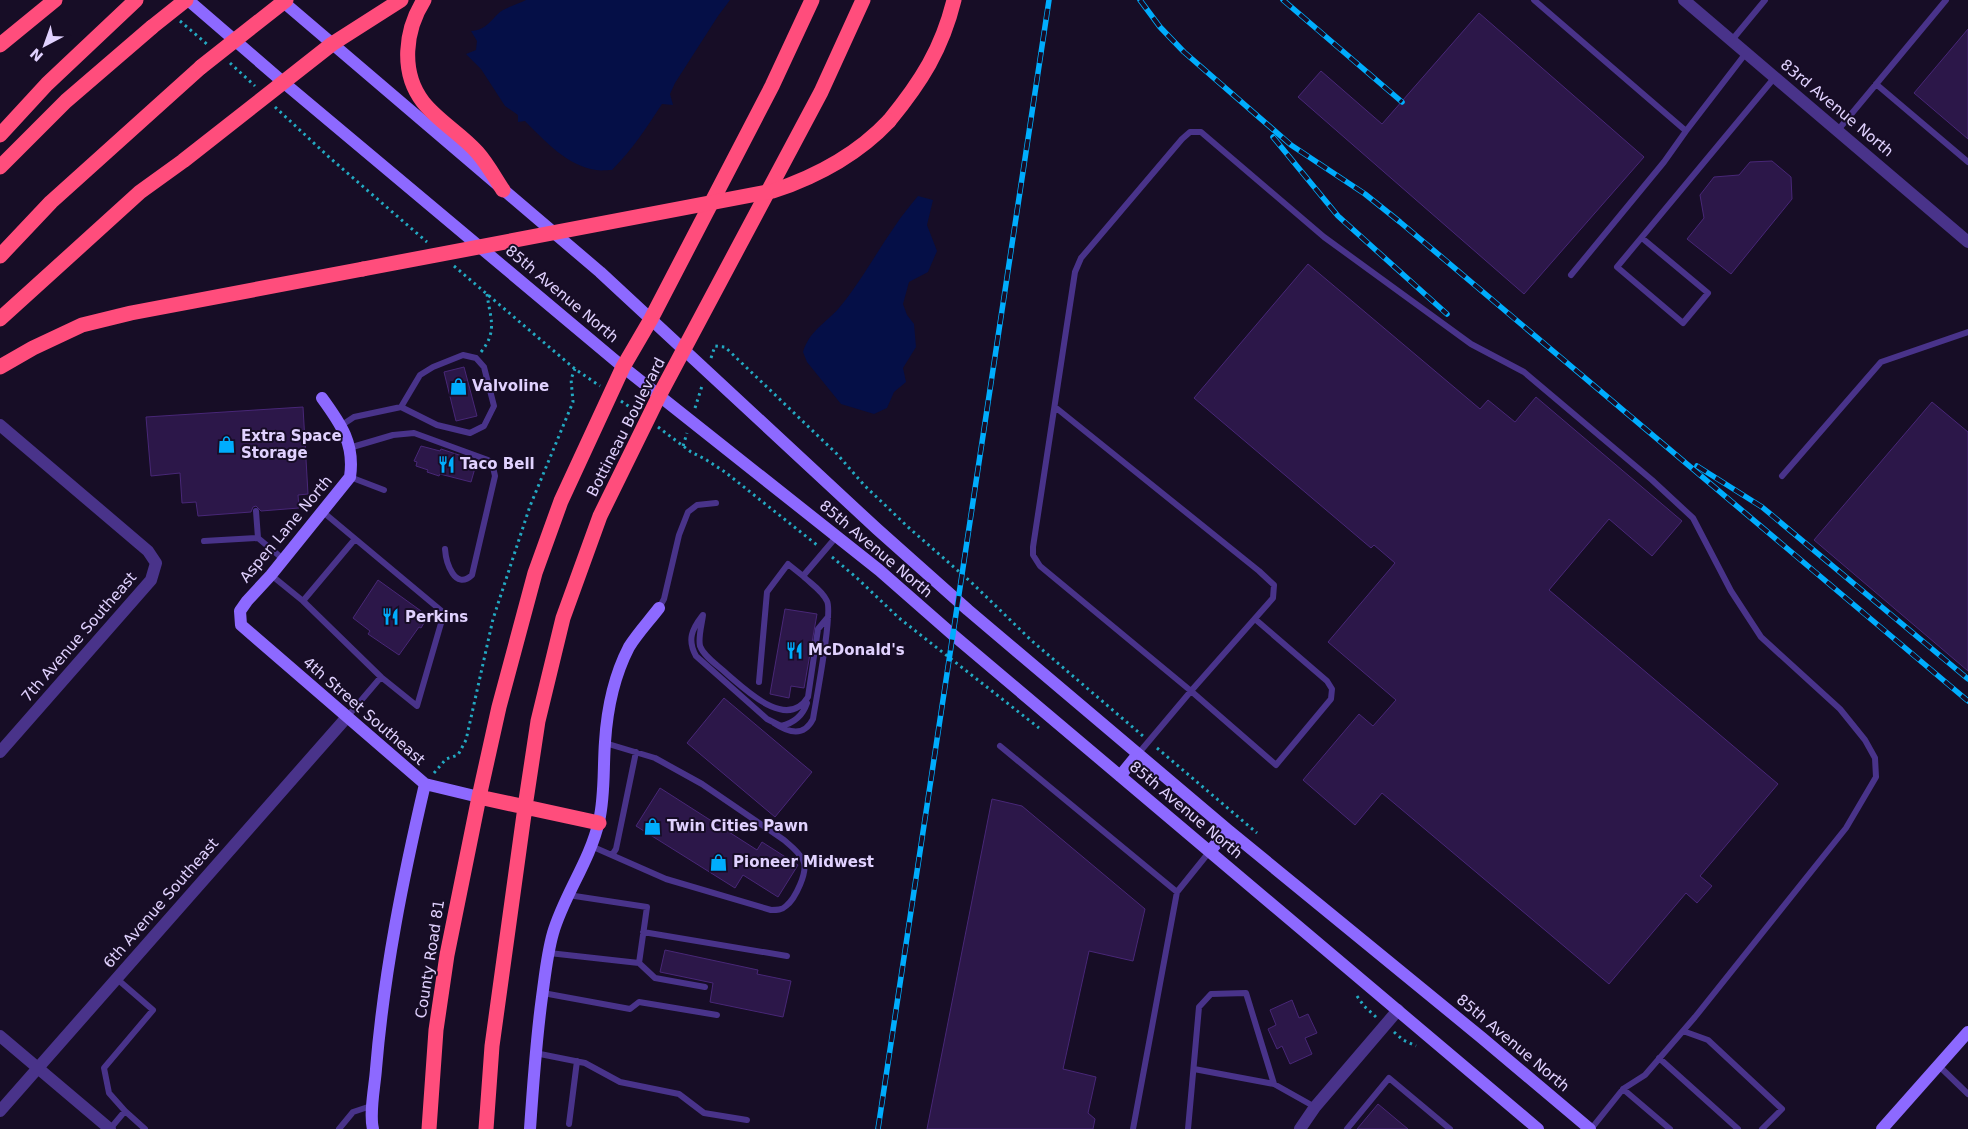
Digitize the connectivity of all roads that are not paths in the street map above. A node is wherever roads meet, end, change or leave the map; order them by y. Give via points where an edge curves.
1 (187, 0) edge
2 (281, 0) edge
3 (286, 0) edge
4 (401, 0) edge
5 (424, 0) edge
6 (812, 0) edge
7 (863, 0) edge
8 (954, 0) edge
9 (1534, 0) edge
10 (1684, 0) edge
11 (1765, 0) edge
12 (1946, 0) edge
13 (53, 1) edge
14 (132, 3) edge
15 (1732, 40) junction
16 (332, 44) junction
17 (0, 45) edge
18 (1746, 53) junction
19 (1775, 77) junction
20 (283, 82) junction
21 (1876, 84) junction
22 (1838, 130) junction
23 (1686, 131) junction
24 (0, 136) edge
25 (1968, 162) edge
26 (0, 167) edge
27 (503, 190) junction
28 (1642, 238) junction
29 (1968, 242) edge
30 (0, 256) edge
31 (1572, 275) dead end
32 (0, 319) edge
33 (651, 319) junction
34 (1968, 332) edge
35 (685, 350) junction
36 (623, 366) junction
37 (0, 367) edge
38 (659, 396) junction
39 (322, 398) dead end
40 (402, 407) junction
41 (1055, 407) junction
42 (342, 425) junction
43 (0, 426) edge
44 (349, 448) junction
45 (1782, 476) dead end
46 (350, 477) junction
47 (384, 490) dead end
48 (716, 503) dead end
49 (256, 511) dead end
50 (323, 512) junction
51 (836, 536) junction
52 (258, 538) junction
53 (355, 539) junction
54 (204, 542) dead end
55 (445, 549) dead end
56 (283, 559) junction
57 (271, 575) junction
58 (802, 576) junction
59 (303, 602) junction
60 (659, 608) joint
61 (828, 617) junction
62 (1255, 619) junction
63 (241, 625) joint
64 (381, 677) junction
65 (759, 682) dead end
66 (1191, 691) junction
67 (808, 697) junction
68 (346, 717) junction
69 (774, 723) junction
70 (605, 743) junction
71 (1000, 746) dead end
72 (0, 752) edge
73 (636, 752) junction
74 (1138, 754) junction
75 (1120, 776) junction
76 (425, 784) junction
77 (478, 797) junction
78 (525, 806) junction
79 (599, 823) junction
80 (1228, 830) junction
81 (591, 846) junction
82 (1210, 851) junction
83 (612, 855) junction
84 (1177, 892) junction
85 (568, 895) junction
86 (644, 932) junction
87 (549, 953) junction
88 (787, 956) dead end
89 (639, 963) junction
90 (116, 978) junction
91 (705, 987) dead end
92 (543, 993) junction
93 (1398, 1010) junction
94 (717, 1016) dead end
95 (1683, 1031) junction
96 (1968, 1032) edge
97 (0, 1036) edge
98 (536, 1053) junction
99 (1659, 1058) junction
100 (577, 1061) junction
101 (1938, 1065) junction
102 (39, 1068) junction
103 (1194, 1069) junction
104 (1274, 1084) junction
105 (1624, 1089) junction
106 (1968, 1094) edge
107 (374, 1105) junction
108 (1315, 1107) junction
109 (0, 1111) edge
110 (125, 1111) junction
111 (747, 1120) dead end
112 (568, 1124) dead end
113 (110, 1129) edge
114 (145, 1129) edge
115 (339, 1129) edge
116 (374, 1129) edge
117 (429, 1129) edge
118 (486, 1129) edge
119 (530, 1129) edge
120 (1134, 1129) edge
121 (1188, 1129) edge
122 (1300, 1129) edge
123 (1347, 1129) edge
124 (1450, 1129) edge
125 (1538, 1129) edge
126 (1591, 1129) edge
127 (1670, 1129) edge
128 (1738, 1129) edge
129 (1762, 1129) edge
130 (1882, 1129) edge

1 - 20 main road, 85th Avenue North
1 - 26 highway, bridge via 66,101
2 - 16 main road, 85th Avenue North
3 - 30 highway, bridge via 201,67 51,202
4 - 16 highway
5 - 27 highway via 417,12 408,47 414,88 423,102 477,152
6 - 33 highway, Bottineau Boulevard via 776,78
7 - 35 highway, Bottineau Boulevard via 821,92
8 - 37 highway, bridge via 932,62 889,120 862,144 803,181 772,192 131,313 82,325
9 - 23 lane
10 - 15 street, 83rd Avenue North
11 - 15 lane
12 - 21 lane
13 - 17 highway
14 - 24 highway via 47,84
15 - 18 street, 83rd Avenue North
16 - 20 highway
16 - 27 main road, 85th Avenue North
18 - 19 street, 83rd Avenue North
18 - 23 lane
19 - 22 street, 83rd Avenue North
19 - 28 lane
20 - 32 highway via 140,192
20 - 36 main road, 85th Avenue North
21 - 22 lane
21 - 25 lane
22 - 29 street, 83rd Avenue North
23 - 31 lane
27 - 33 main road, 85th Avenue North
28 - 28 lane via 1618,267 1683,323 1708,293
33 - 35 main road, 85th Avenue North
33 - 36 highway, Bottineau Boulevard
34 - 45 lane via 1881,362
35 - 38 highway, Bottineau Boulevard
35 - 74 main road, 85th Avenue North via 958,602
36 - 38 main road, 85th Avenue North
36 - 77 highway, Bottineau Boulevard via 561,501 535,573
38 - 51 main road, 85th Avenue North
38 - 78 highway, Bottineau Boulevard via 600,516 563,618 538,721
39 - 42 main road, Aspen Lane North
40 - 40 lane via 420,375 462,355 476,358 484,367 494,406 484,426 470,434 437,425
40 - 42 lane via 354,417
41 - 62 lane via 1274,586 1273,598
41 - 66 lane via 1033,555 1040,566
41 - 95 lane via 1074,272 1081,258 1182,139 1190,132 1201,132 1303,220 1363,266 1471,344 1524,372 1693,518 1731,591 1761,637 1840,709 1875,758 1876,777 1846,828
42 - 44 main road, Aspen Lane North
43 - 72 street, 7th Avenue Southeast via 148,551 156,563 151,580
44 - 46 main road, Aspen Lane North via 352,462
44 - 55 lane via 393,435 414,433 488,460 495,476 472,575 467,580 454,576 446,562
46 - 47 lane
46 - 50 main road, Aspen Lane North
48 - 60 lane via 697,505 688,512
49 - 52 lane
50 - 53 lane
50 - 56 main road, Aspen Lane North
51 - 58 lane
51 - 75 main road, 85th Avenue North
52 - 54 lane
52 - 56 lane
53 - 59 lane
53 - 64 lane via 444,613 417,706
56 - 57 main road, Aspen Lane North
57 - 59 lane
57 - 63 main road, Aspen Lane North via 240,611
58 - 61 lane via 825,598
58 - 65 lane via 788,564 767,592
59 - 64 lane
60 - 70 main road via 630,646 617,675 608,710
61 - 67 lane via 818,630
61 - 69 lane via 810,726 795,732
62 - 66 lane
62 - 66 lane via 1327,681 1332,689 1331,700 1276,765
63 - 68 main road, 4th Street Southeast
64 - 68 lane
66 - 74 lane
67 - 69 lane via 806,706 790,724 781,726
67 - 69 lane via 804,704 788,710 769,706 755,697 702,650 703,615 693,628 691,647 696,656
68 - 76 main road, 4th Street Southeast
68 - 90 street, 6th Avenue Southeast
70 - 73 lane
70 - 79 main road via 604,793
71 - 84 lane
73 - 83 lane via 616,849
73 - 83 lane via 655,758 702,784 766,826 804,860 802,882 787,906 778,910 666,879
74 - 75 main road
74 - 80 main road, 85th Avenue North
75 - 82 main road, 85th Avenue North
76 - 77 main road, 4th Street Southeast
76 - 107 main road via 401,886 389,958
77 - 78 highway
77 - 117 highway, County Road 81 via 446,955 436,1030
78 - 79 highway
78 - 118 highway, Bottineau Boulevard via 492,1046
79 - 81 main road
80 - 82 main road
80 - 126 main road, 85th Avenue North
81 - 83 lane
81 - 85 main road
82 - 84 lane
82 - 93 main road, 85th Avenue North
84 - 120 lane
85 - 86 lane via 647,908
85 - 87 main road
86 - 88 lane
86 - 89 lane
87 - 89 lane
87 - 92 main road
89 - 91 lane via 655,978
90 - 102 street, 6th Avenue Southeast
90 - 110 lane via 153,1010 104,1068 109,1093
92 - 94 lane via 630,1009 639,1002
92 - 98 main road
93 - 108 street
93 - 125 main road, 85th Avenue North
95 - 99 lane
95 - 129 lane via 1708,1040 1782,1109
96 - 101 main road
97 - 102 street
98 - 100 lane
98 - 119 main road
99 - 105 lane via 1645,1074
99 - 128 lane
100 - 111 lane via 620,1082 679,1094 704,1113
100 - 112 lane
101 - 106 lane
101 - 130 main road
102 - 109 street, 6th Avenue Southeast
102 - 113 street
103 - 104 lane
103 - 104 lane via 1200,1007 1210,994 1246,993
103 - 121 lane
104 - 108 lane
105 - 126 lane
105 - 127 lane
107 - 115 lane via 353,1112
107 - 116 main road
108 - 122 street
110 - 113 lane
110 - 114 lane
123 - 124 lane via 1389,1078

